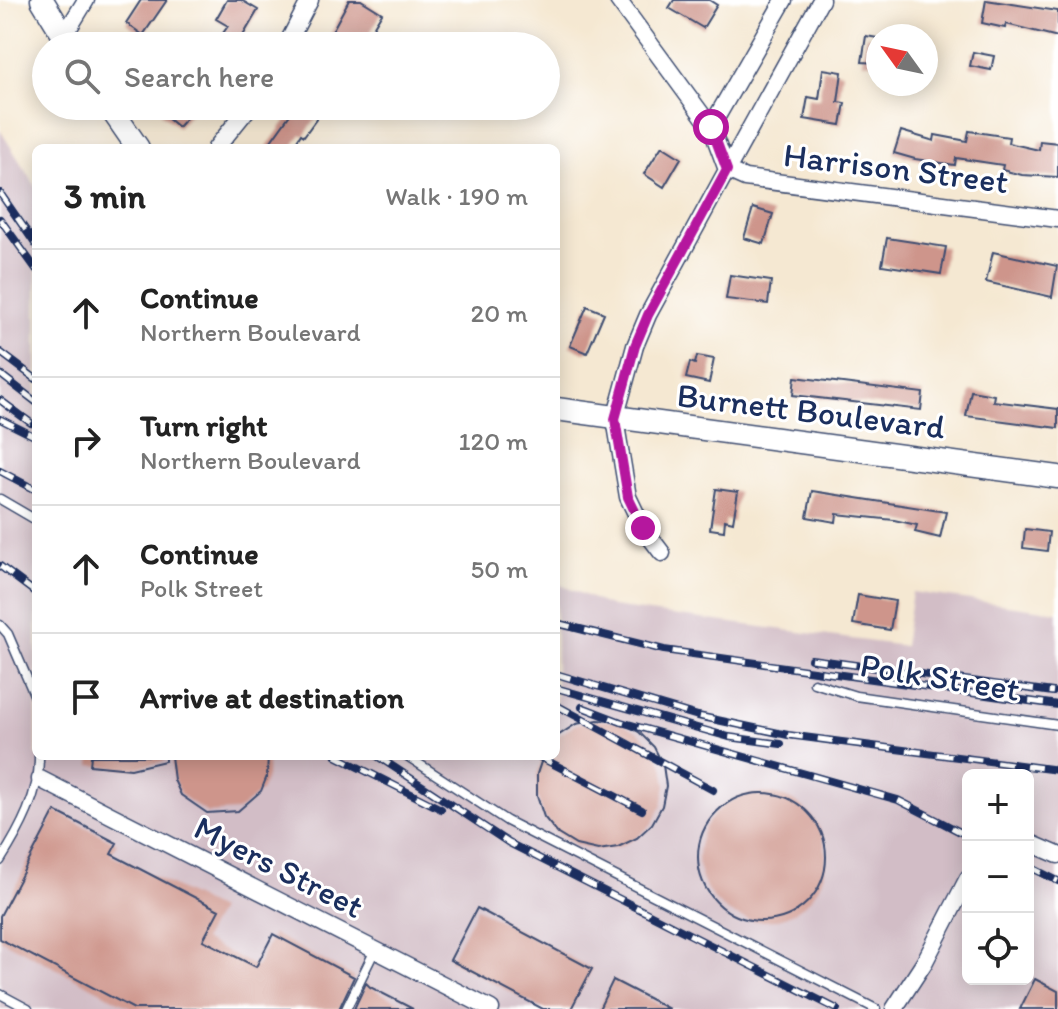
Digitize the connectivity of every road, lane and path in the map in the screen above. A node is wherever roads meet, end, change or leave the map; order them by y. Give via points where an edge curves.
1 (42, 0) edge
2 (86, 0) edge
3 (310, 0) edge
4 (618, 0) edge
5 (784, 0) edge
6 (821, 0) edge
7 (62, 32) edge
8 (71, 32) edge
9 (293, 32) edge
10 (119, 120) edge
11 (239, 120) edge
12 (711, 127) junction
13 (135, 144) edge
14 (219, 144) edge
15 (727, 170) junction
16 (1058, 219) edge
17 (560, 410) edge
18 (615, 419) junction
19 (1058, 477) edge
20 (0, 499) edge
21 (32, 518) edge
22 (662, 553) dead end
23 (0, 625) edge
24 (814, 683) dead end
25 (32, 690) edge
26 (1058, 725) edge
27 (39, 760) edge
28 (413, 760) edge
29 (40, 779) junction
30 (1034, 845) edge
31 (1058, 855) edge
32 (0, 861) edge
33 (962, 890) edge
34 (375, 950) junction
35 (0, 994) edge
36 (28, 1009) edge
37 (346, 1009) edge
38 (491, 1009) edge
39 (876, 1009) edge
40 (894, 1009) edge

1 - 7 main road
2 - 8 street
3 - 9 street
4 - 12 street
5 - 12 street
6 - 15 street
10 - 13 main road
11 - 14 street
12 - 15 street
15 - 16 street, Harrison Street via 745,178
15 - 18 street via 648,315
17 - 18 main road, Burnett Boulevard
18 - 19 main road, Burnett Boulevard
18 - 22 street via 628,497
20 - 21 lane
23 - 25 lane
24 - 26 lane, Polk Street via 856,696
27 - 29 lane
28 - 39 lane via 507,821
29 - 32 lane
29 - 34 street, Myers Street
30 - 31 street
33 - 40 street
34 - 37 lane
34 - 38 street, Myers Street
35 - 36 lane

